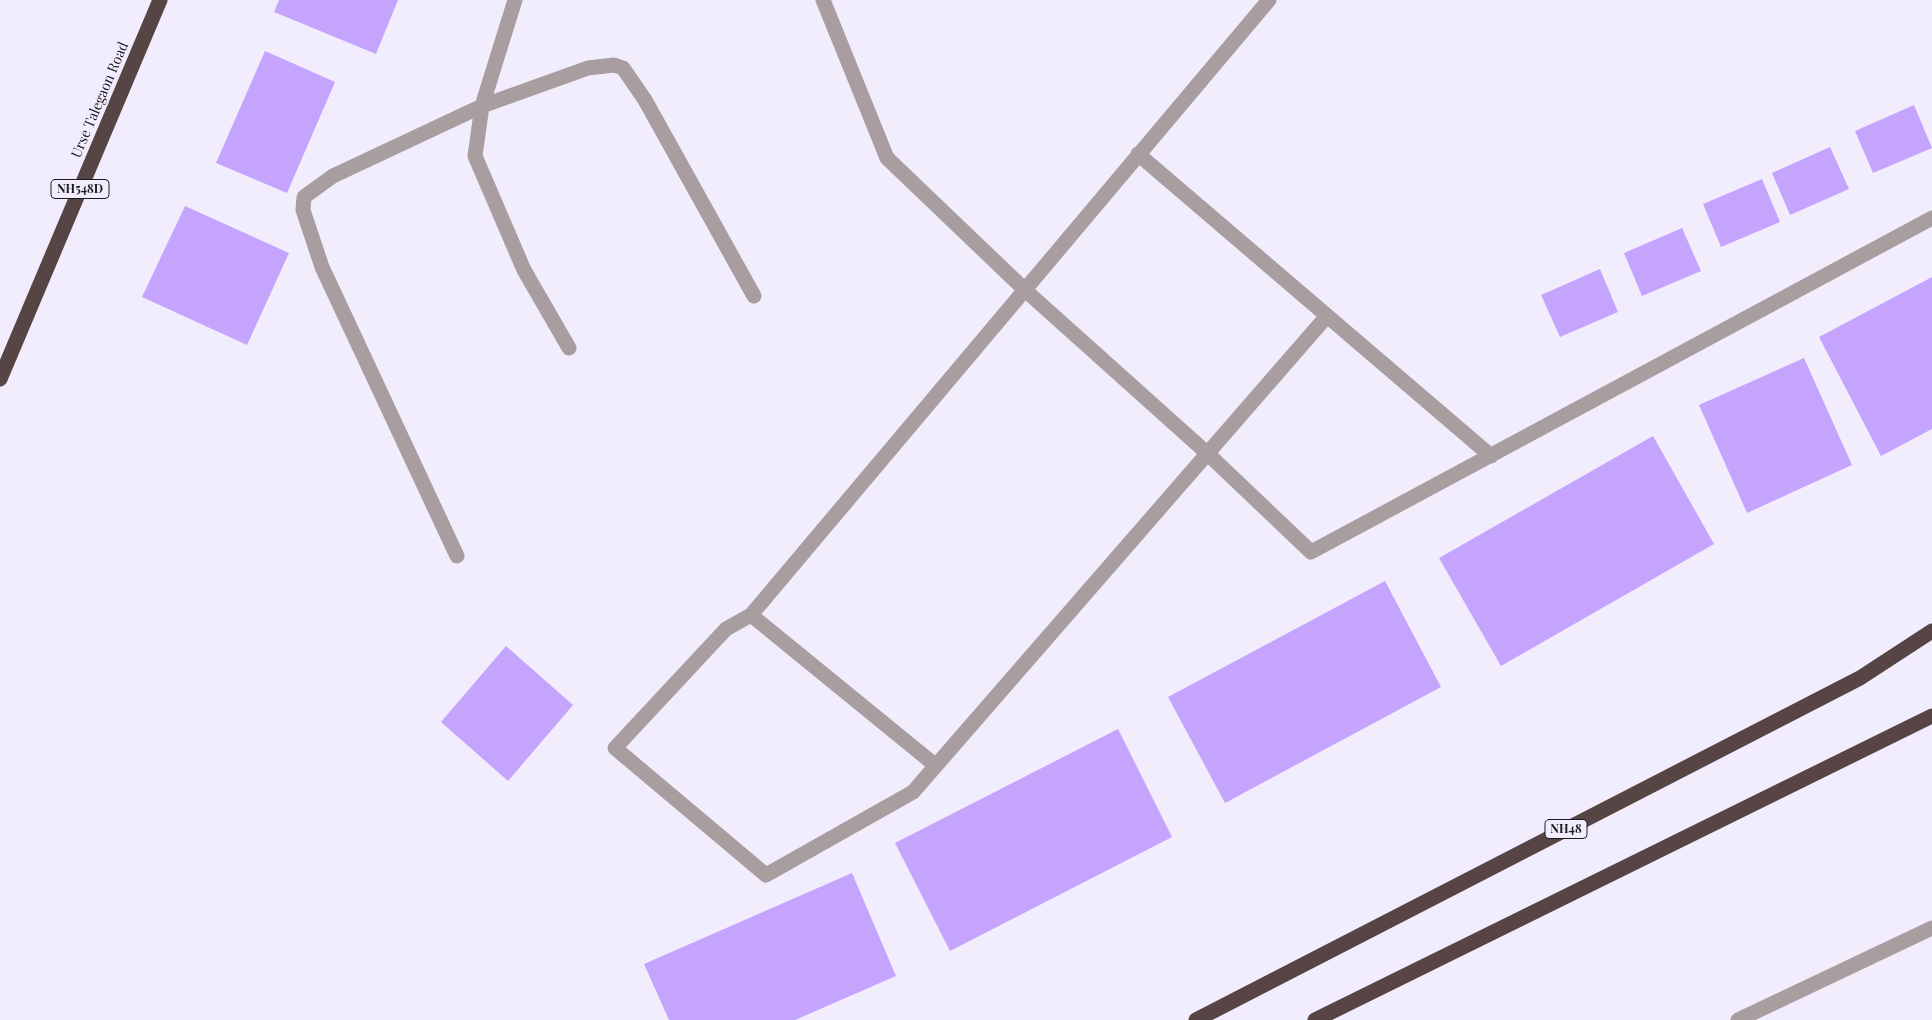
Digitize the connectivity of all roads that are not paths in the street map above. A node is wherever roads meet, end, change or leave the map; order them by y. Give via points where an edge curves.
1 (160, 0) edge
2 (515, 0) edge
3 (823, 0) edge
4 (1269, 0) edge
5 (482, 106) junction
6 (1138, 154) junction
7 (1932, 218) edge
8 (1026, 290) junction
9 (754, 296) dead end
10 (1328, 316) junction
11 (569, 348) dead end
12 (0, 379) edge
13 (1208, 454) junction
14 (1491, 456) junction
15 (456, 556) dead end
16 (751, 615) junction
17 (1932, 631) edge
18 (1932, 716) edge
19 (935, 765) junction
20 (1932, 928) edge
21 (1196, 1020) edge
22 (1316, 1020) edge
23 (1738, 1020) edge

1 - 12 highway, Urse Talegaon Road / NH548D
2 - 5 street
3 - 8 street via 888,158
4 - 6 street
5 - 9 street via 588,68 623,68 645,100
5 - 11 street via 475,156 524,270
5 - 15 street via 333,176 304,197 303,210 322,267
6 - 8 street
6 - 10 street
7 - 14 street
8 - 13 street
8 - 16 street
10 - 13 street
10 - 14 street
13 - 14 street via 1311,552
13 - 19 street
16 - 19 street
16 - 19 street via 726,628 615,748 766,875 912,792
17 - 21 highway, NH48 via 1860,678
18 - 22 highway
20 - 23 street

